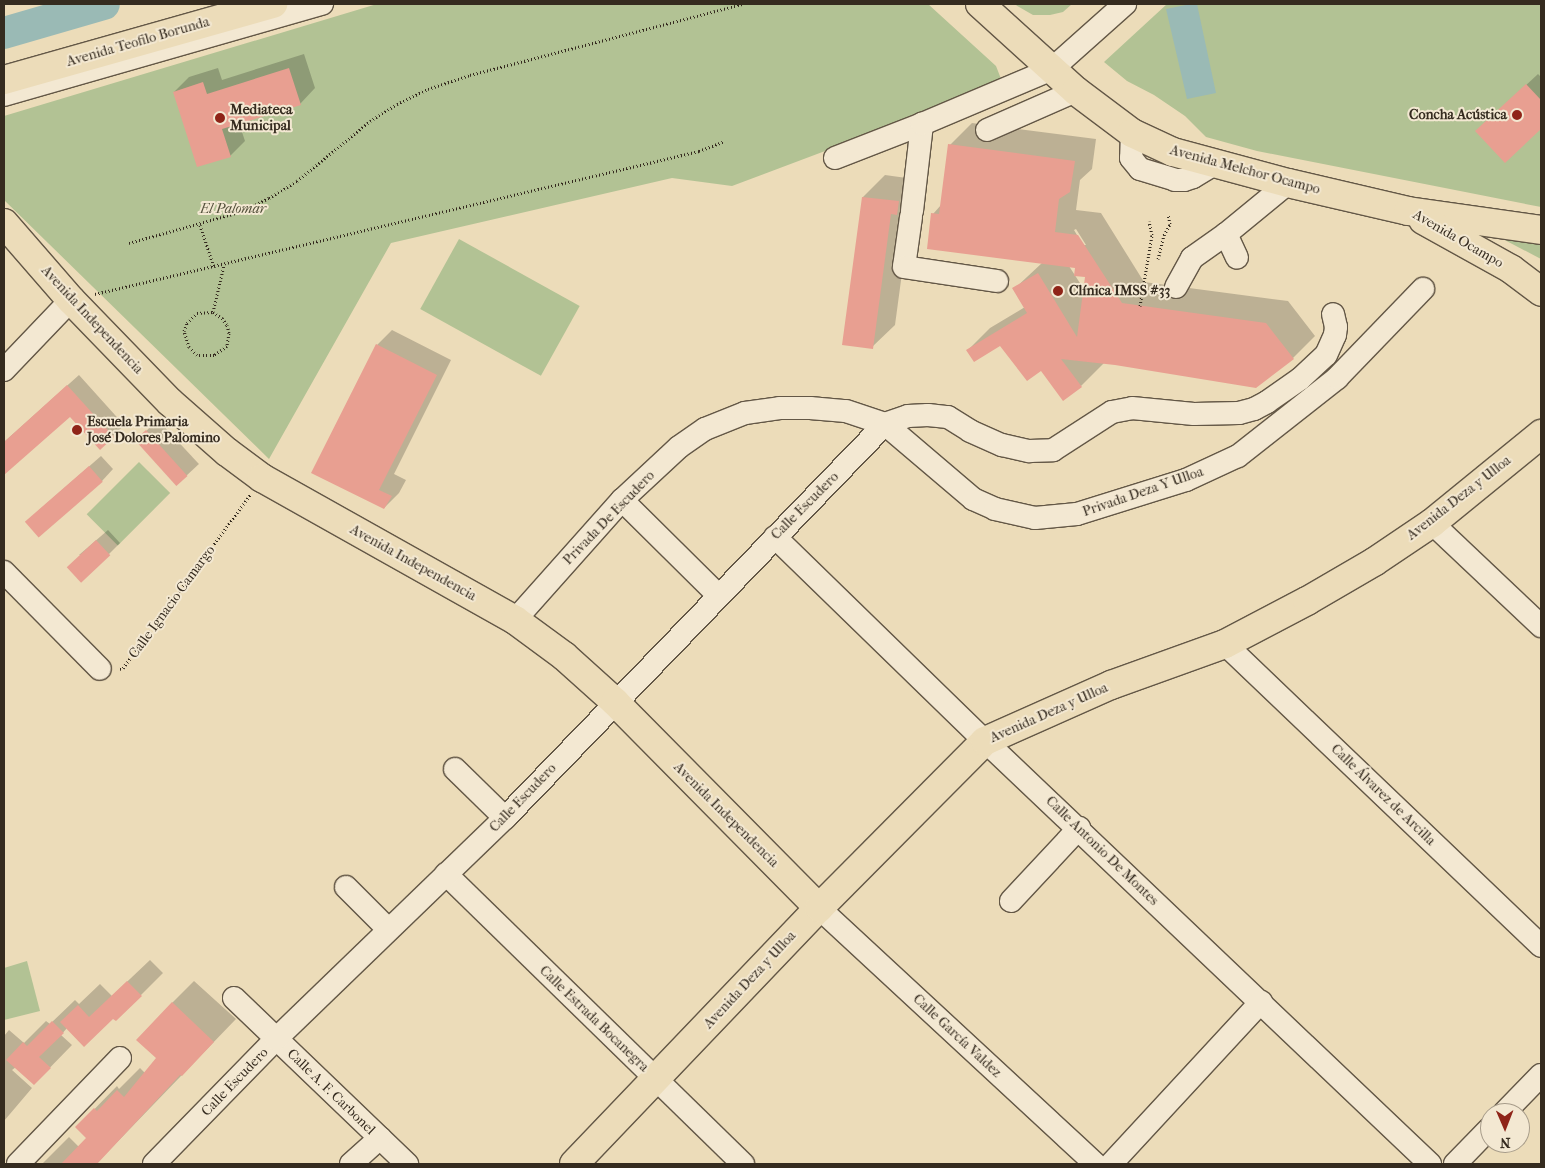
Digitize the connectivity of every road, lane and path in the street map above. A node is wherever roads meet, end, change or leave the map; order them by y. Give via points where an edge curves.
1 (273, 4) edge
2 (322, 4) edge
3 (743, 4) edge
4 (980, 4) edge
5 (1126, 4) edge
6 (1052, 69) junction
7 (4, 80) edge
8 (1076, 91) junction
9 (4, 95) edge
10 (922, 124) junction
11 (988, 130) dead end
12 (723, 142) dead end
13 (835, 158) dead end
14 (1288, 183) junction
15 (1408, 211) junction
16 (1168, 214) dead end
17 (1149, 221) dead end
18 (4, 224) edge
19 (200, 225) junction
20 (1541, 230) edge
21 (1226, 234) junction
22 (129, 243) dead end
23 (1237, 258) dead end
24 (1158, 259) dead end
25 (224, 265) junction
26 (214, 267) junction
27 (997, 281) dead end
28 (1176, 287) dead end
29 (1423, 289) dead end
30 (1541, 292) edge
31 (71, 300) junction
32 (1140, 306) dead end
33 (214, 312) junction
34 (1333, 314) dead end
35 (4, 370) edge
36 (886, 424) junction
37 (1541, 434) edge
38 (262, 478) junction
39 (622, 500) junction
40 (1432, 523) junction
41 (775, 537) junction
42 (4, 572) edge
43 (718, 596) junction
44 (515, 620) junction
45 (1541, 626) edge
46 (1225, 644) junction
47 (100, 670) joint
48 (615, 702) junction
49 (985, 741) junction
50 (456, 769) dead end
51 (504, 818) junction
52 (1079, 828) junction
53 (446, 874) junction
54 (346, 887) dead end
55 (1011, 902) dead end
56 (819, 908) junction
57 (388, 930) junction
58 (1541, 946) edge
59 (234, 998) dead end
60 (1261, 1002) junction
61 (276, 1039) junction
62 (120, 1058) dead end
63 (1541, 1074) edge
64 (656, 1080) junction
65 (1513, 1103) edge
66 (380, 1138) junction
67 (1480, 1138) edge
68 (18, 1164) edge
69 (154, 1164) edge
70 (351, 1164) edge
71 (407, 1164) edge
72 (574, 1164) edge
73 (743, 1164) edge
74 (1095, 1164) edge
75 (1111, 1164) edge
76 (1430, 1164) edge
77 (1455, 1164) edge

1 - 7 main road, Avenida Teofilo Borunda
2 - 9 street
3 - 19 path via 428,88 370,121 290,186 244,211
4 - 6 main road, Avenida Melchor Ocampo
5 - 6 street
6 - 8 main road, Avenida Melchor Ocampo
6 - 10 street
8 - 11 street
8 - 14 main road, Avenida Melchor Ocampo via 1132,133 1173,152
10 - 13 street
10 - 27 street via 904,267
12 - 25 path via 689,154
14 - 15 main road, Avenida Melchor Ocampo
14 - 21 street
15 - 20 main road, Avenida Ocampo
15 - 30 main road, Avenida Ocampo via 1511,269
16 - 24 path via 1170,224
17 - 32 path via 1152,235
18 - 31 main road, Avenida Independencia
19 - 22 path
19 - 26 path
21 - 23 street
21 - 28 street via 1192,258
25 - 26 path
25 - 33 path
26 - 31 path
29 - 36 street, Privada Deza Y Ulloa via 1337,378 1238,456 1186,480 1077,514 1035,518 995,509 973,499
31 - 35 street
31 - 38 main road, Avenida Independencia via 170,402
33 - 33 path via 197,313 186,324 186,340 197,355 214,355 227,346 227,325
34 - 36 street via 1336,327 1326,355 1254,410 1222,415 1132,408 1118,410 1053,450 1029,451 1002,445 948,418 908,416
36 - 39 street, Privada De Escudero via 846,411 810,408 745,413 706,429 679,447
36 - 41 street, Calle Escudero
37 - 40 main road, Avenida Deza y Ulloa
38 - 44 main road, Avenida Independencia
38 - 47 path, Calle Ignacio Camargo via 123,668 110,672
39 - 43 street
39 - 44 street, Privada De Escudero
40 - 45 street
40 - 46 main road, Avenida Deza y Ulloa via 1374,562
41 - 43 street, Calle Escudero
41 - 49 street, Calle Antonio De Montes
42 - 47 street
43 - 48 street, Calle Escudero
44 - 48 main road, Avenida Independencia via 564,656
46 - 49 main road, Avenida Deza y Ulloa via 1111,685
46 - 58 street, Calle Álvarez de Arcilla
48 - 51 street, Calle Escudero
48 - 56 main road, Avenida Independencia
49 - 52 street, Calle Antonio De Montes
49 - 56 main road, Avenida Deza y Ulloa
50 - 51 street
51 - 53 street, Calle Escudero
52 - 55 street
52 - 60 street, Calle Antonio De Montes
53 - 57 street, Calle Escudero
53 - 64 street, Calle Estrada Bocanegra
54 - 57 street
56 - 64 main road, Avenida Deza y Ulloa
56 - 74 street, Calle García Valdez
57 - 61 street, Calle Escudero
59 - 61 street, Calle A. F. Carbonel
60 - 75 street
60 - 76 street, Calle Antonio De Montes
61 - 66 street, Calle A. F. Carbonel
61 - 69 street, Calle Escudero
62 - 68 street
63 - 65 street
64 - 72 main road, Avenida Deza y Ulloa
64 - 73 street, Calle Estrada Bocanegra
66 - 70 street
66 - 71 street, Calle A. F. Carbonel
67 - 77 street

